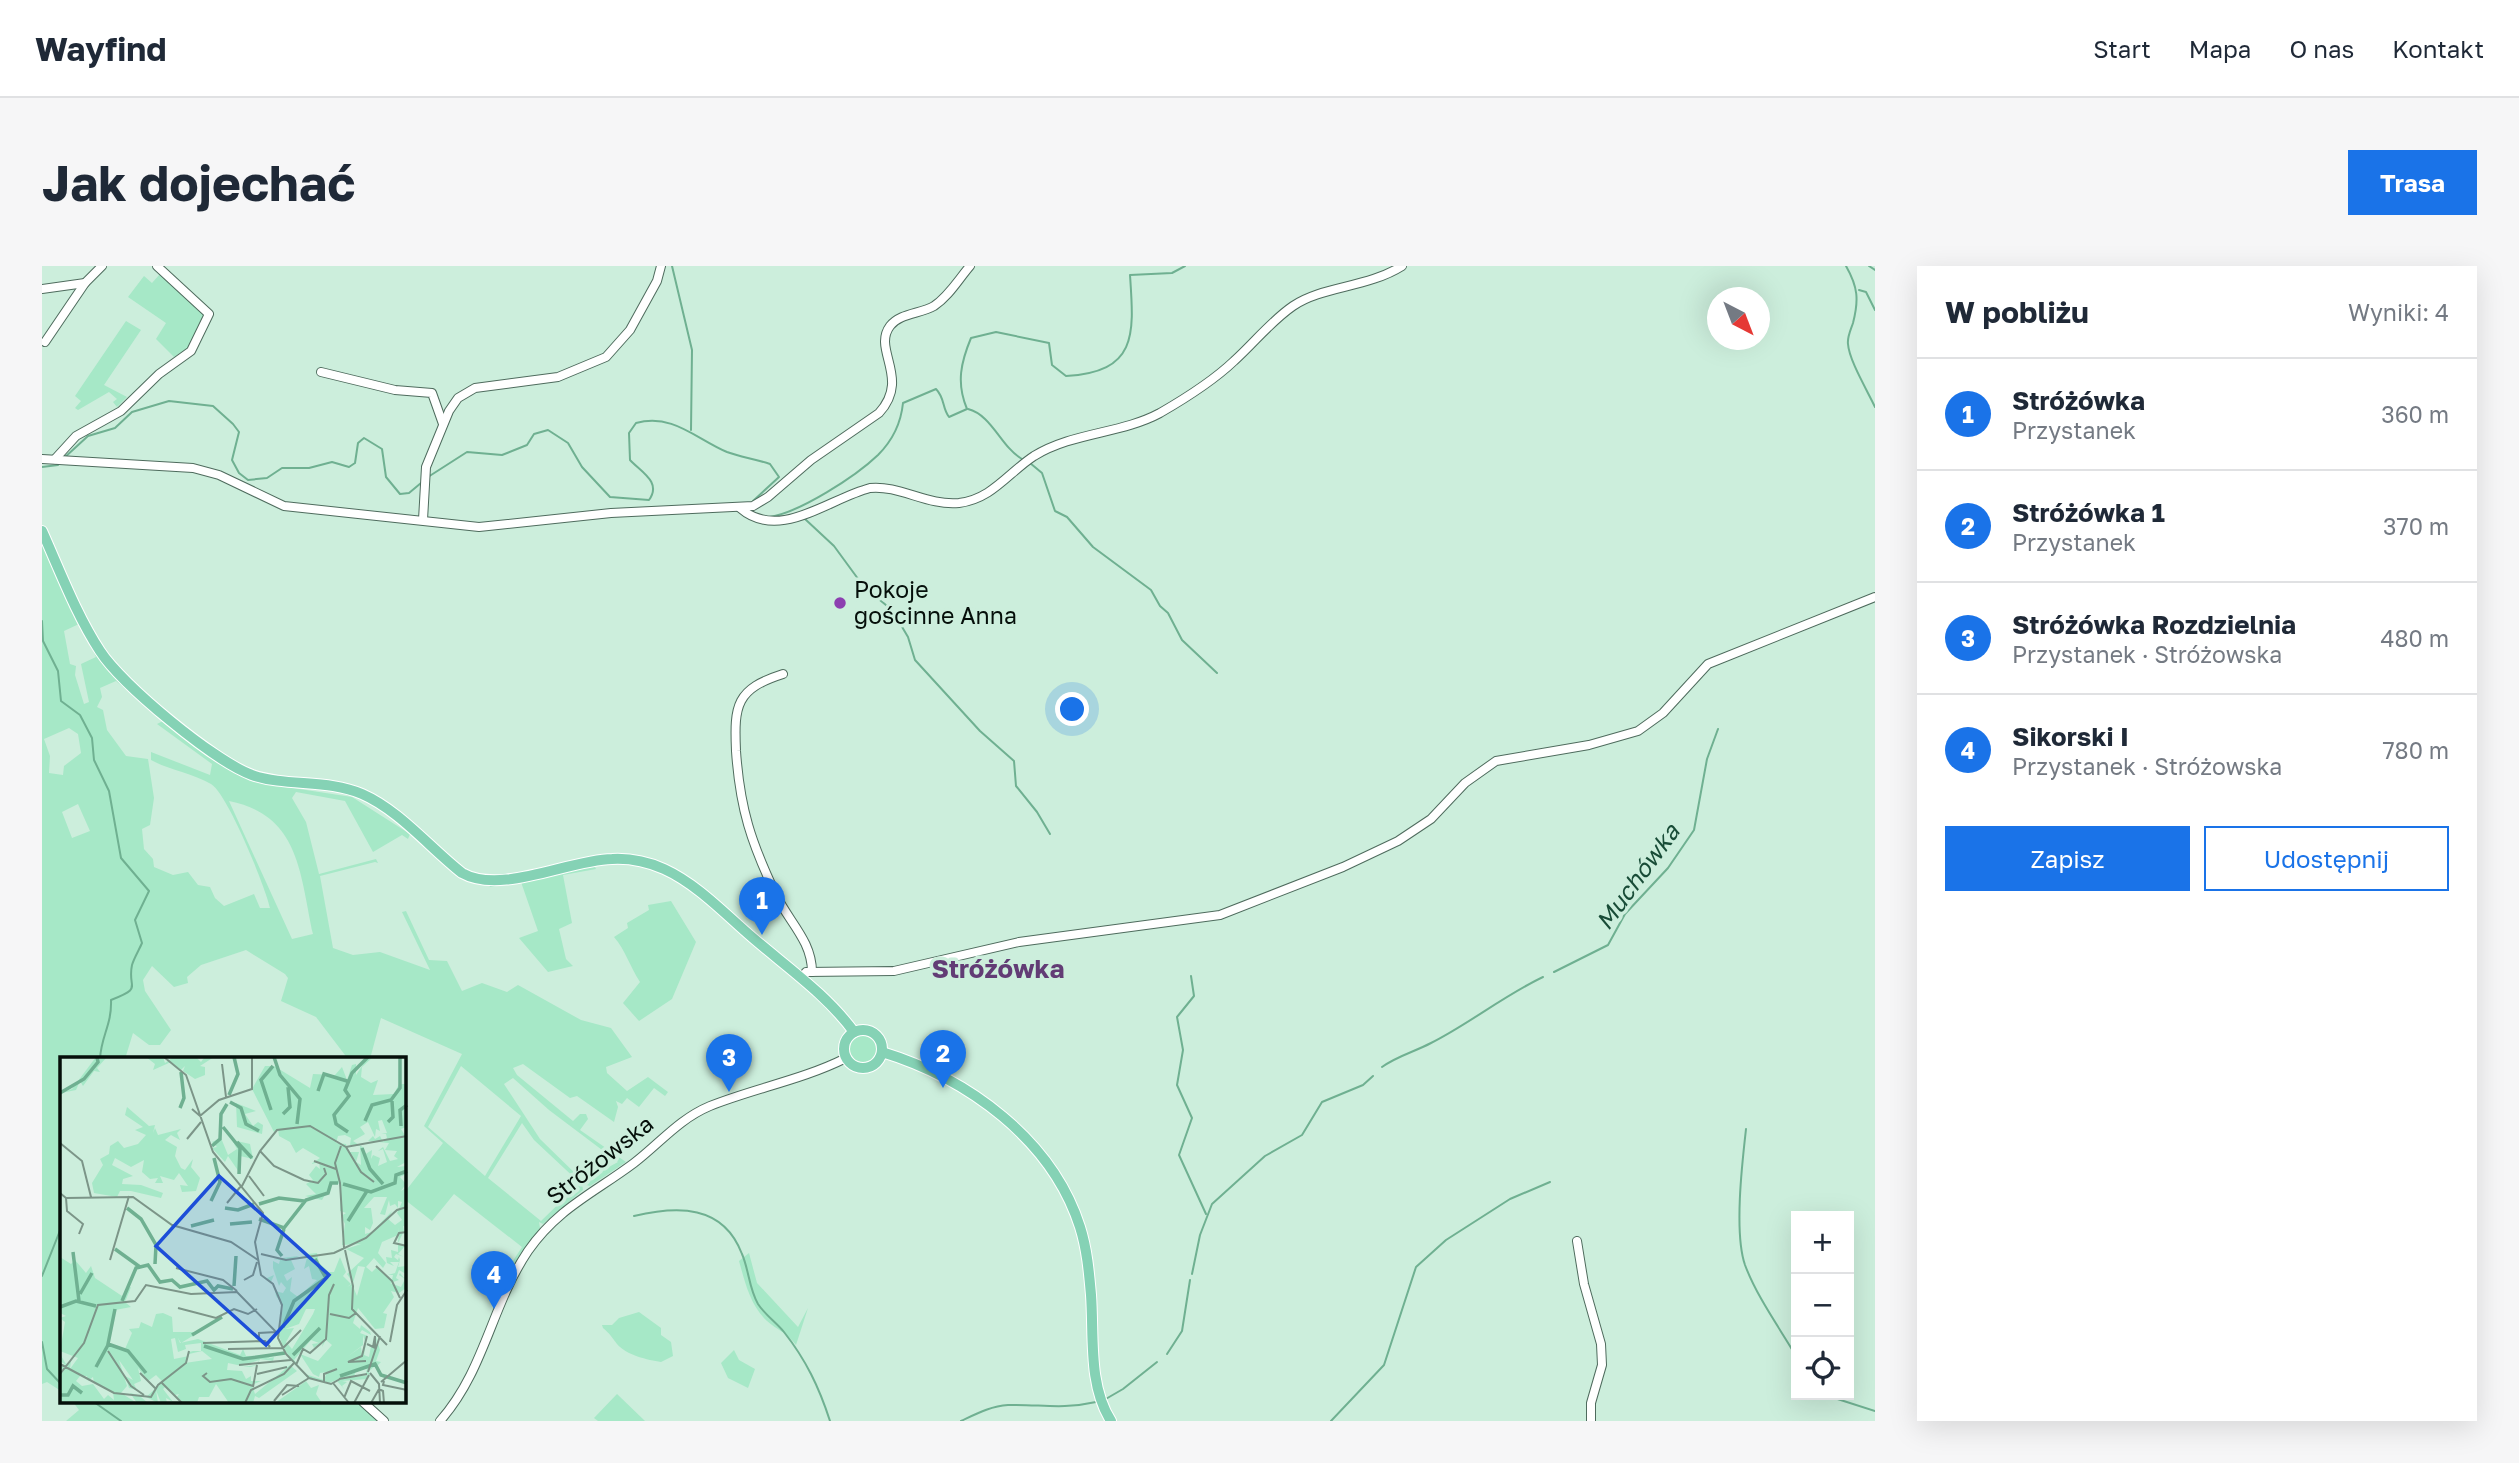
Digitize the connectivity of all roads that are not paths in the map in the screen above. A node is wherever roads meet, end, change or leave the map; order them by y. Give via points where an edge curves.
1 (102, 266) edge
2 (157, 266) edge
3 (661, 266) edge
4 (970, 266) edge
5 (1402, 266) edge
6 (85, 283) junction
7 (42, 289) edge
8 (45, 342) dead end
9 (321, 372) dead end
10 (443, 424) junction
11 (42, 459) edge
12 (60, 460) junction
13 (740, 508) junction
14 (423, 520) junction
15 (42, 531) edge
16 (1875, 597) edge
17 (783, 674) dead end
18 (812, 972) junction
19 (801, 978) junction
20 (854, 1031) junction
21 (883, 1052) junction
22 (846, 1058) junction
23 (1577, 1241) dead end
24 (365, 1404) edge
25 (384, 1421) edge
26 (440, 1421) edge
27 (1110, 1421) edge
28 (1591, 1421) edge

1 - 6 street
2 - 12 street via 208,314 194,345 121,411 76,436
3 - 10 street via 629,330 606,357 558,377 475,388 458,398
4 - 13 street via 938,303 889,327 885,345 894,388 880,413 756,504
5 - 13 street via 1381,279 1293,306 1234,361 1158,414 1094,432 1032,458 987,495 959,503 921,500 883,487 862,490 773,523 761,522
6 - 7 street
6 - 8 street
9 - 10 street via 395,390 432,393
10 - 14 street via 425,471
11 - 12 street
12 - 14 street via 194,468 284,506
13 - 14 street via 611,513 479,527
15 - 19 main road via 102,654 163,714 229,764 272,780 362,794 476,880 498,880 598,860 649,863 682,880
16 - 18 street via 1709,664 1663,713 1637,732 1589,746 1496,761 1465,783 1432,819 1398,841 1220,915 1019,942 894,971
17 - 18 street via 760,682 739,701 735,729 739,794 743,818 776,897 810,947
18 - 19 street via 806,971
19 - 20 main road via 831,1003
20 - 21 main road via 875,1033
20 - 22 main road via 845,1043
21 - 22 main road via 866,1068 858,1068
21 - 27 main road via 928,1069 986,1103 1021,1132 1049,1168 1083,1237 1100,1400
22 - 26 street, Stróżowska via 793,1081 697,1112 633,1164 567,1208 536,1240 516,1270 468,1385
23 - 28 street via 1601,1345 1602,1365
24 - 25 street

